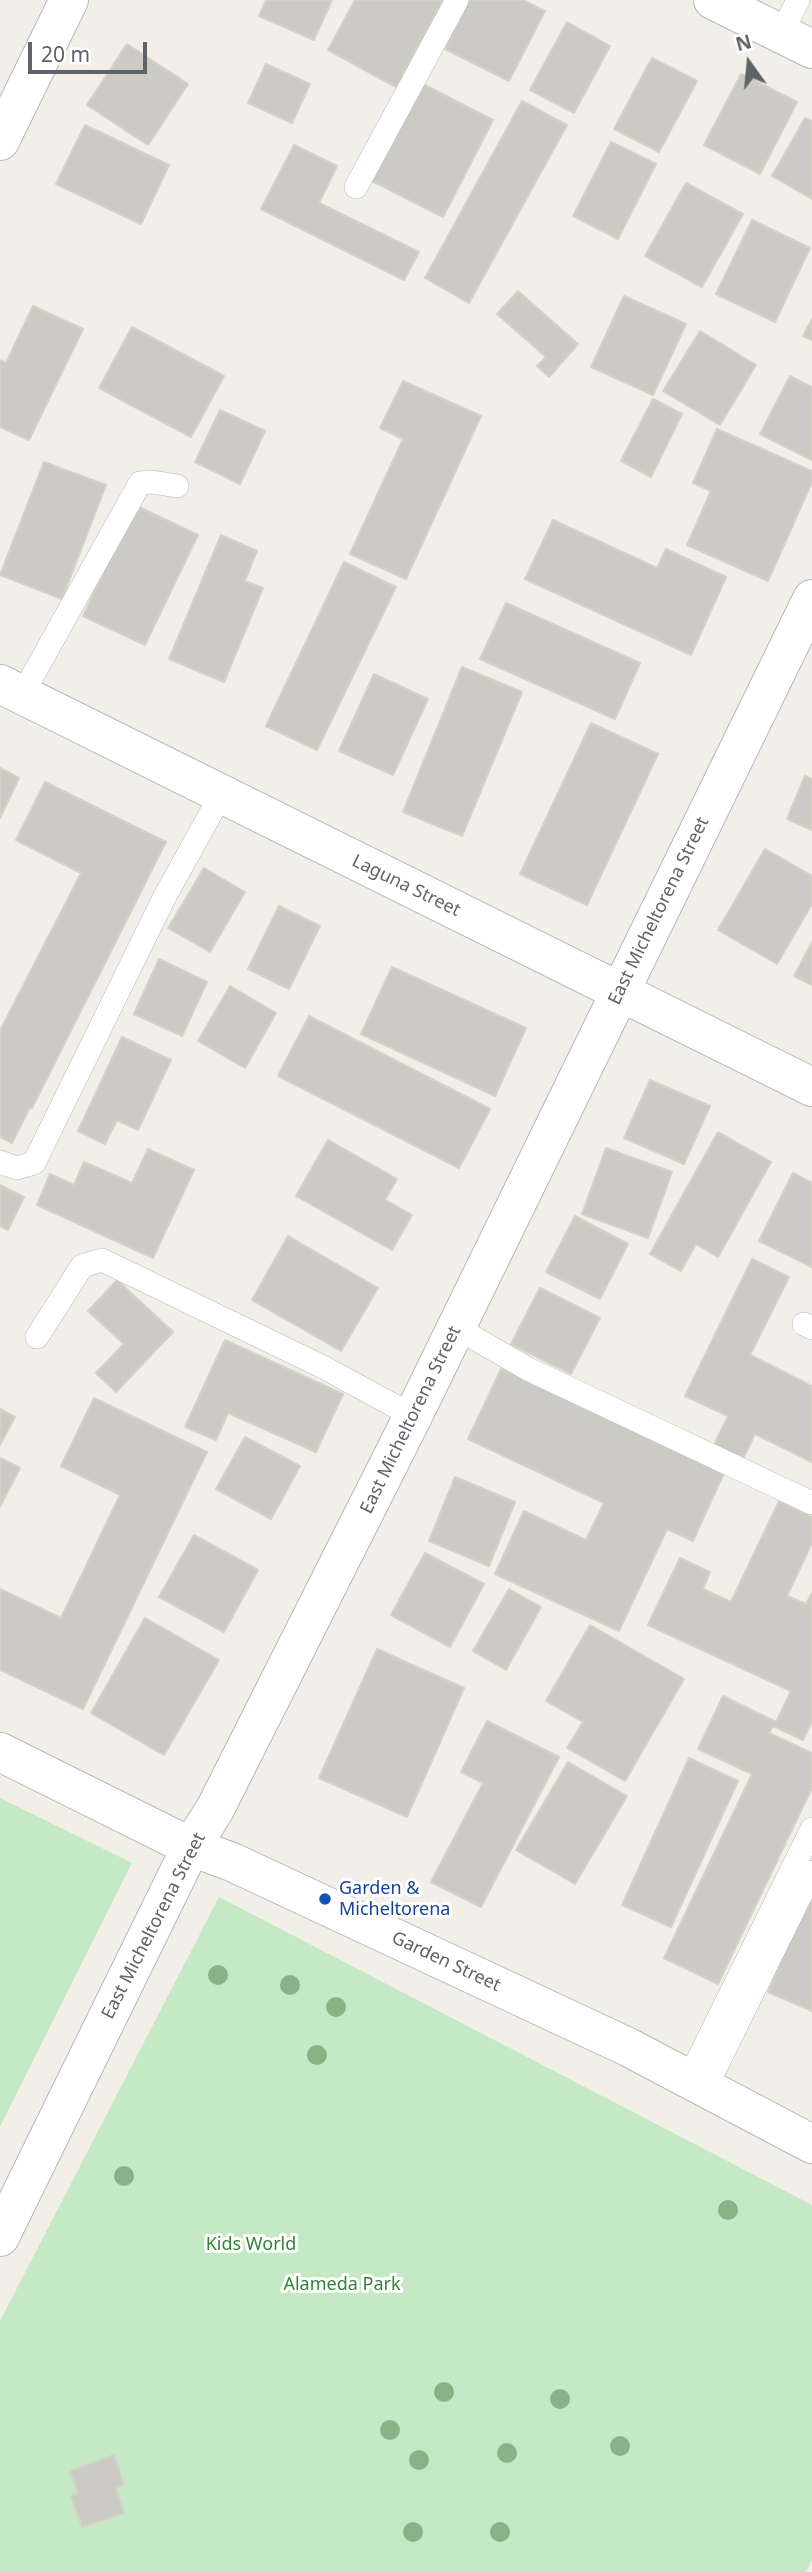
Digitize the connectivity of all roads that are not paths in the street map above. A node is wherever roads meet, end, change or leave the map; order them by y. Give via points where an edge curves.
1 (69, 0) edge
2 (457, 0) edge
3 (713, 0) edge
4 (798, 0) edge
5 (797, 42) edge
6 (0, 141) edge
7 (356, 187) dead end
8 (177, 486) dead end
9 (812, 599) edge
10 (11, 689) edge
11 (221, 795) junction
12 (620, 990) junction
13 (812, 1087) edge
14 (0, 1162) edge
15 (457, 1328) junction
16 (37, 1337) dead end
17 (414, 1416) junction
18 (812, 1503) edge
19 (0, 1752) edge
20 (812, 1829) edge
21 (191, 1847) junction
22 (812, 1872) edge
23 (698, 2082) junction
24 (812, 2144) edge
25 (0, 2237) edge

1 - 6 street
2 - 7 lane
3 - 5 street
4 - 5 lane
8 - 10 lane via 140,483
9 - 12 street, East Micheltorena Street
10 - 11 street, Laguna Street
11 - 12 street, Laguna Street
11 - 14 lane via 164,898 34,1163 17,1168
12 - 13 street, Laguna Street
12 - 15 street, East Micheltorena Street
15 - 17 street, East Micheltorena Street
15 - 18 lane via 528,1369
16 - 17 lane via 82,1266 102,1260
17 - 21 street, East Micheltorena Street via 215,1809
19 - 21 street, Garden Street
20 - 23 lane
21 - 23 street, Garden Street via 232,1862
21 - 25 street, East Micheltorena Street
22 - 23 lane
23 - 24 street, Garden Street

